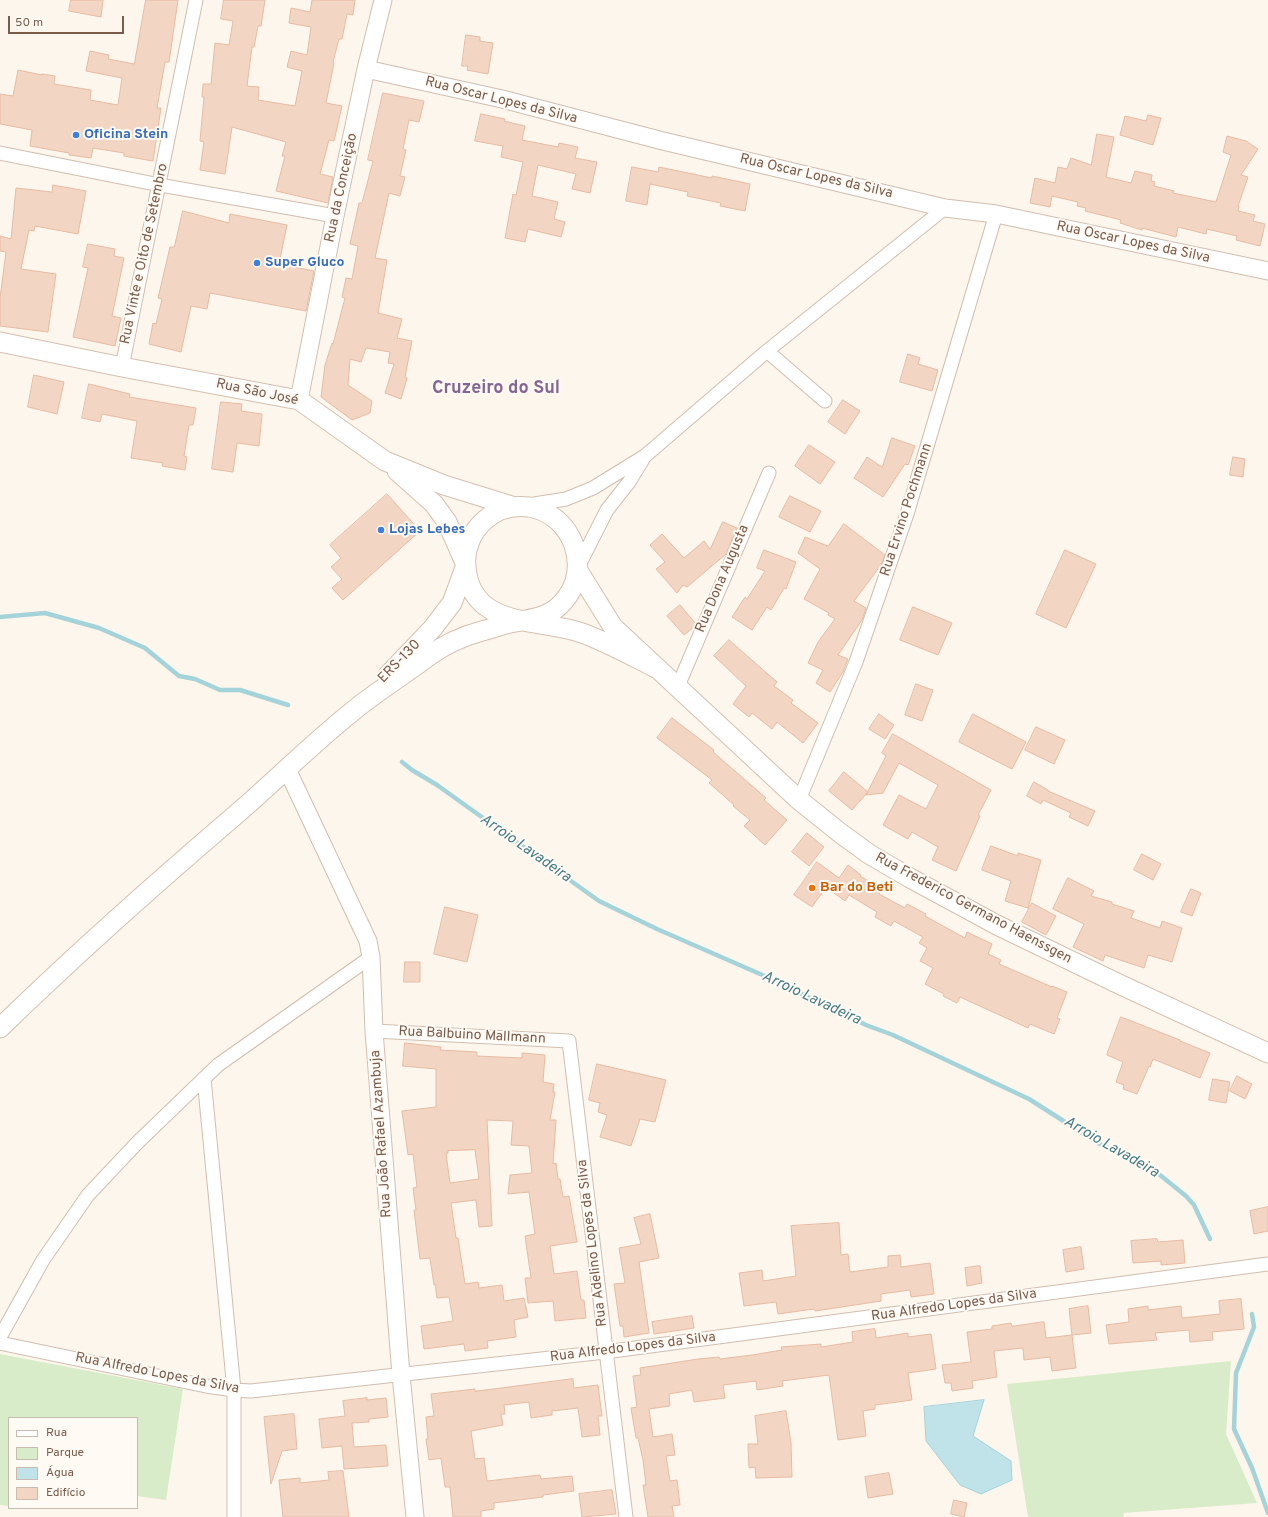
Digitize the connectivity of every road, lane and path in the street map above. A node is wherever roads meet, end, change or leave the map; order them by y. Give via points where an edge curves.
1 (196, 0) edge
2 (384, 0) edge
3 (366, 69) junction
4 (0, 153) edge
5 (160, 185) junction
6 (945, 208) junction
7 (996, 214) junction
8 (335, 216) junction
9 (1268, 271) edge
10 (0, 342) edge
11 (767, 352) junction
12 (122, 367) junction
13 (299, 400) junction
14 (825, 401) dead end
15 (645, 456) junction
16 (385, 461) junction
17 (769, 472) dead end
18 (516, 507) junction
19 (466, 565) junction
20 (577, 569) junction
21 (519, 621) junction
22 (656, 668) junction
23 (678, 686) junction
24 (355, 709) junction
25 (287, 769) junction
26 (799, 800) junction
27 (371, 957) junction
28 (0, 1028) edge
29 (374, 1031) junction
30 (569, 1041) joint
31 (1268, 1053) edge
32 (204, 1078) junction
33 (1268, 1264) edge
34 (0, 1337) edge
35 (0, 1343) edge
36 (605, 1352) junction
37 (401, 1375) junction
38 (234, 1390) junction
39 (234, 1517) edge
40 (415, 1517) edge
41 (626, 1517) edge

1 - 5 street, Rua Vinte e Oito de Setembro
2 - 3 street, Rua da Conceição
3 - 6 street, Rua Oscar Lopes da Silva via 502,99 663,141
3 - 8 street, Rua da Conceição
4 - 5 street
5 - 8 street
5 - 12 street, Rua Vinte e Oito de Setembro
6 - 7 street, Rua Oscar Lopes da Silva
6 - 11 street
7 - 9 street, Rua Oscar Lopes da Silva
7 - 26 street, Rua Ervino Pochmann via 904,521 856,662
8 - 13 street, Rua da Conceição
10 - 12 main road, Rua São José
11 - 14 street
11 - 15 street
12 - 13 main road, Rua São José
13 - 16 main road, Rua São José
15 - 18 street via 593,488 566,498
15 - 20 street via 607,510
16 - 18 main road, Rua São José via 444,485
16 - 19 main road via 434,504 447,522
17 - 23 street, Rua Dona Augusta
18 - 19 main road via 504,509 483,521 470,541
18 - 20 main road via 530,507 543,511 566,529 577,555
19 - 21 main road via 473,591 482,603 505,617
19 - 24 main road, ERS-130 via 452,603 432,629
20 - 21 main road via 575,581 563,602 543,616
20 - 22 main road via 613,627
21 - 22 main road via 564,627 586,634
21 - 24 main road, ERS-130 via 461,638 434,653
22 - 23 main road, Rua Frederico Germano Haenssgen
23 - 26 main road, Rua Frederico Germano Haenssgen
24 - 25 main road
25 - 27 street, Rua João Rafael Azambuja via 368,941
25 - 28 main road via 127,909
26 - 31 main road, Rua Frederico Germano Haenssgen via 869,854 997,925
27 - 29 street, Rua João Rafael Azambuja
27 - 32 street via 218,1065
29 - 30 street, Rua Balbuino Mallmann
29 - 37 street, Rua João Rafael Azambuja
30 - 36 street, Rua Adelino Lopes da Silva
32 - 34 street via 136,1143 88,1196 43,1260
32 - 38 street
33 - 36 street, Rua Alfredo Lopes da Silva
35 - 38 street, Rua Alfredo Lopes da Silva
36 - 37 street, Rua Alfredo Lopes da Silva
36 - 41 street, Rua Adelino Lopes da Silva
37 - 38 street, Rua Alfredo Lopes da Silva via 250,1391
37 - 40 street, Rua João Rafael Azambuja
38 - 39 street

